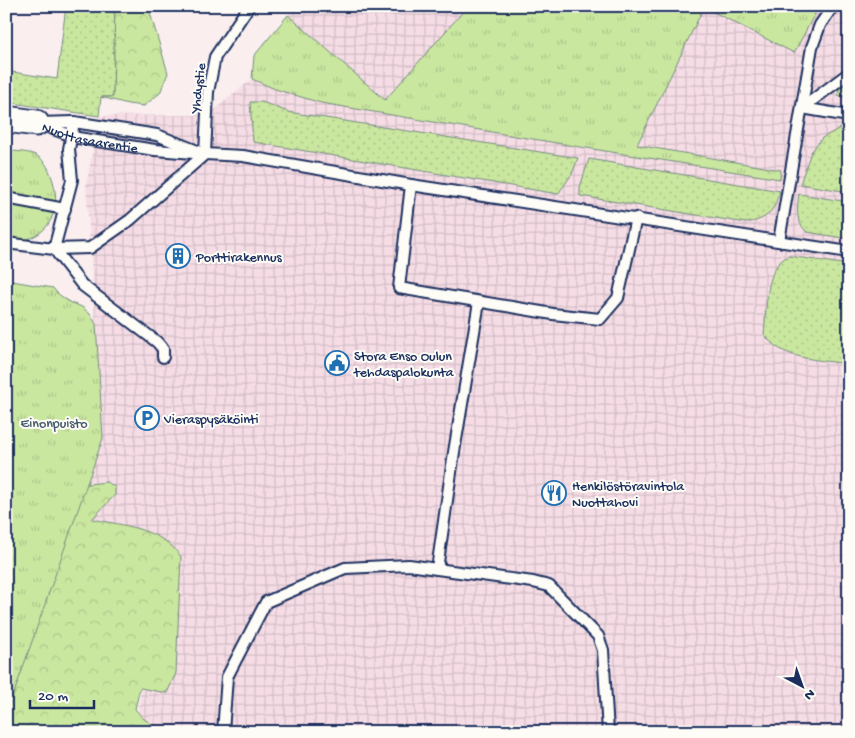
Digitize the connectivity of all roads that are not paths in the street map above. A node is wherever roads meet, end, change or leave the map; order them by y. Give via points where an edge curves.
1 (249, 6) edge
2 (833, 6) edge
3 (849, 73) edge
4 (802, 108) junction
5 (849, 116) edge
6 (6, 119) edge
7 (74, 122) junction
8 (36, 123) junction
9 (72, 136) junction
10 (205, 154) junction
11 (411, 185) junction
12 (6, 198) edge
13 (65, 209) junction
14 (636, 218) junction
15 (779, 241) junction
16 (6, 243) edge
17 (54, 249) junction
18 (849, 252) edge
19 (479, 302) junction
20 (163, 357) dead end
21 (437, 569) junction
22 (223, 732) edge
23 (608, 732) edge

1 - 10 lane, Yhdystie via 215,57 208,92
2 - 4 lane via 820,25 812,47
3 - 4 lane
4 - 5 lane
4 - 15 lane
6 - 8 street, Nuottasaarentie
7 - 8 lane, Nuottasaarentie
7 - 9 lane
7 - 10 lane, Nuottasaarentie via 157,135
8 - 9 lane, Nuottasaarentie
9 - 10 lane, Nuottasaarentie via 146,149
9 - 13 lane via 69,149 72,180
10 - 11 lane, Nuottasaarentie via 243,156
10 - 17 lane via 130,220 90,248
11 - 14 lane, Nuottasaarentie
11 - 19 lane via 399,288
12 - 13 lane
13 - 17 lane
14 - 15 lane, Nuottasaarentie
14 - 19 lane via 618,298 600,318
15 - 18 lane, Nuottasaarentie
16 - 17 lane
17 - 20 lane via 82,285 158,342 163,349
19 - 21 lane
21 - 22 lane via 409,565 345,568 266,602 227,678
21 - 23 lane via 549,586 598,636 603,650

